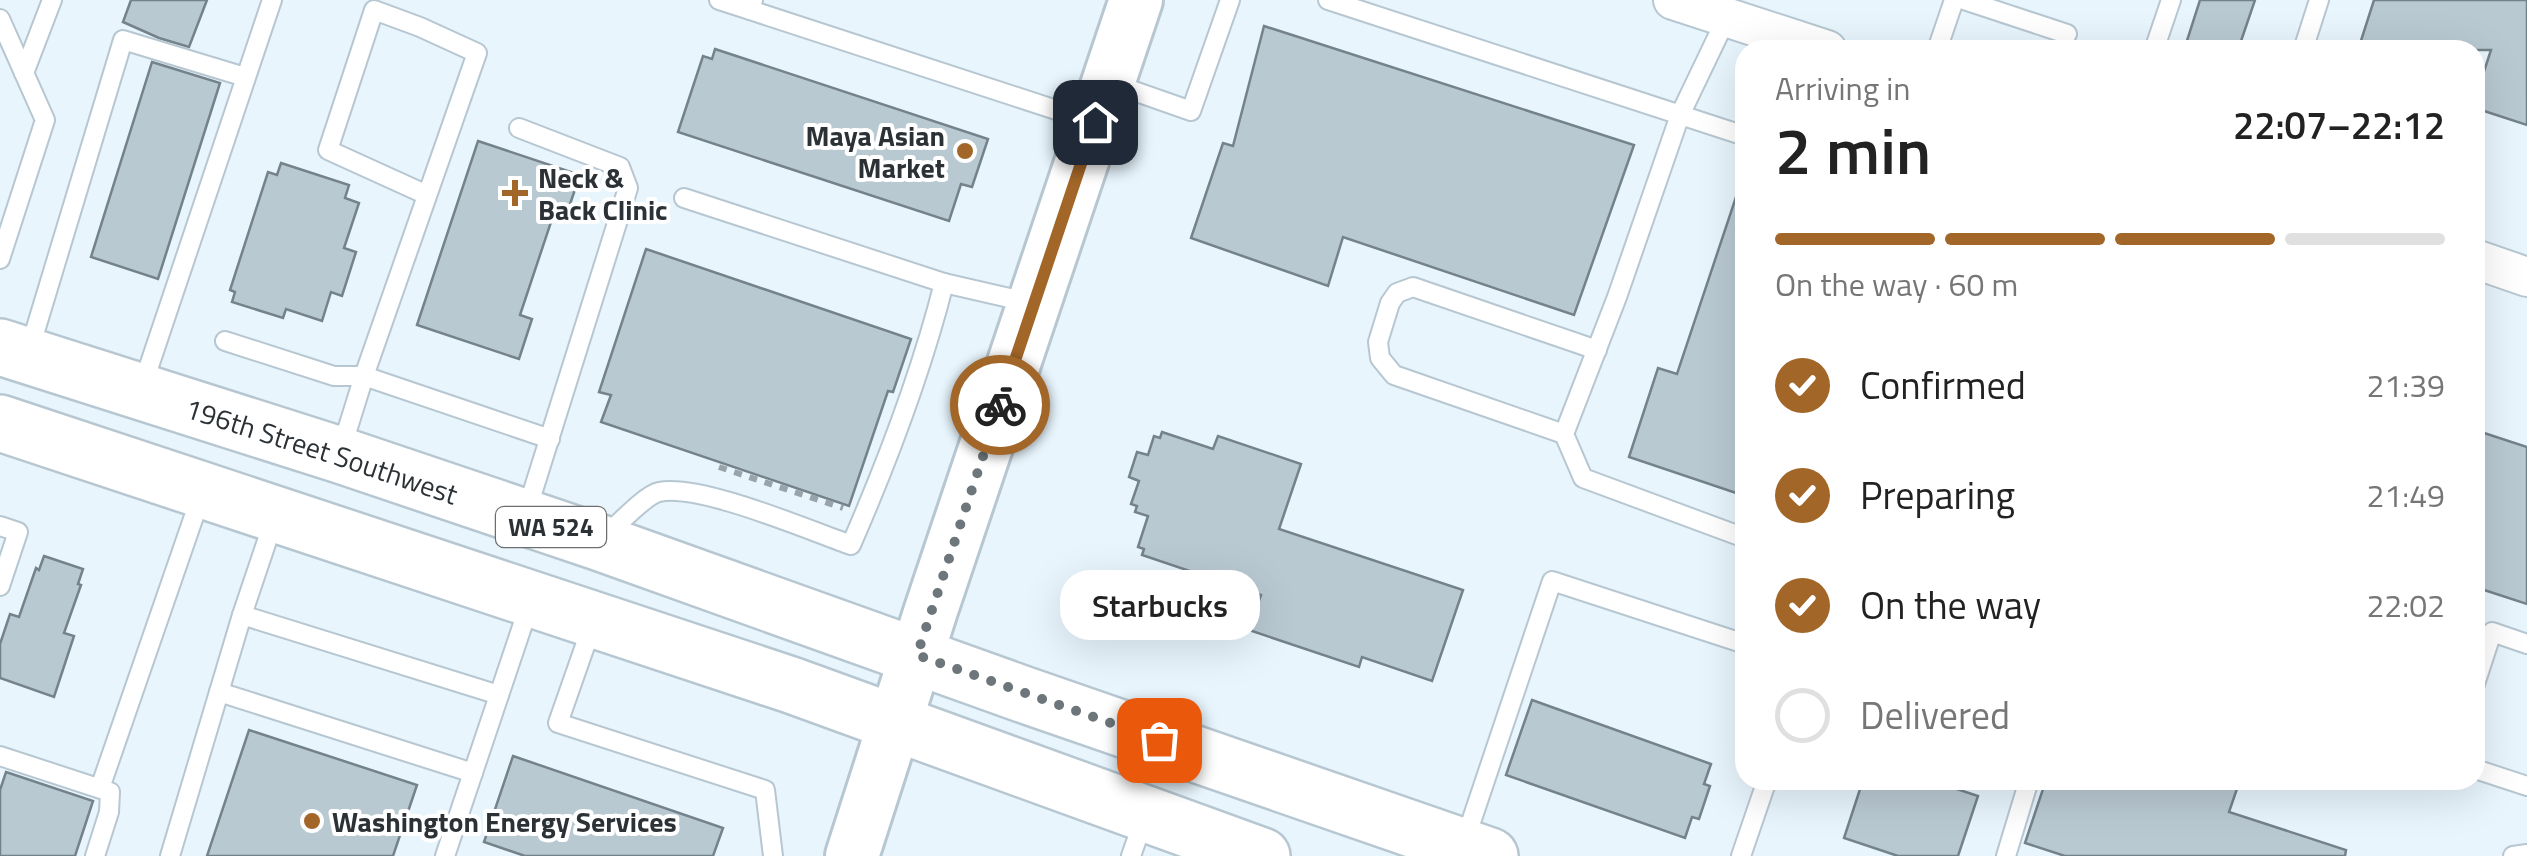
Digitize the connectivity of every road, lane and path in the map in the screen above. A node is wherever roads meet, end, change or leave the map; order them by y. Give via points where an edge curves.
1 (52, 0) edge
2 (272, 0) edge
3 (719, 0) edge
4 (1136, 0) edge
5 (1230, 0) edge
6 (1328, 0) edge
7 (1674, 0) edge
8 (1954, 0) edge
9 (1964, 0) edge
10 (2171, 0) edge
11 (2319, 0) edge
12 (751, 5) edge
13 (1725, 11) edge
14 (0, 19) edge
15 (2066, 34) dead end
16 (1801, 40) edge
17 (1941, 40) edge
18 (2157, 40) edge
19 (2306, 40) edge
20 (24, 73) junction
21 (245, 77) junction
22 (1102, 102) junction
23 (1680, 116) junction
24 (519, 128) dead end
25 (1735, 133) edge
26 (427, 195) junction
27 (684, 198) dead end
28 (0, 260) edge
29 (2485, 262) edge
30 (2527, 277) edge
31 (944, 283) junction
32 (1034, 304) junction
33 (225, 341) dead end
34 (1597, 350) junction
35 (14, 352) edge
36 (364, 376) junction
37 (141, 392) junction
38 (0, 423) edge
39 (1564, 434) junction
40 (550, 439) junction
41 (340, 456) junction
42 (719, 466) dead end
43 (203, 490) junction
44 (852, 510) dead end
45 (276, 514) junction
46 (524, 518) junction
47 (0, 526) edge
48 (1735, 534) edge
49 (598, 542) junction
50 (0, 586) edge
51 (532, 598) junction
52 (242, 615) junction
53 (594, 619) junction
54 (1735, 641) edge
55 (2527, 644) edge
56 (2485, 653) edge
57 (917, 655) junction
58 (219, 692) junction
59 (499, 694) junction
60 (896, 721) junction
61 (0, 756) edge
62 (2485, 772) edge
63 (473, 773) junction
64 (2527, 786) edge
65 (100, 788) junction
66 (1764, 790) edge
67 (2026, 790) edge
68 (1138, 835) edge
69 (1228, 850) edge
70 (1476, 851) edge
71 (2527, 854) edge
72 (95, 856) edge
73 (170, 856) edge
74 (446, 856) edge
75 (773, 856) edge
76 (852, 856) edge
77 (1741, 856) edge
78 (2006, 856) edge
79 (2514, 856) edge

1 - 20 lane
2 - 21 lane
3 - 12 lane
4 - 22 street
5 - 22 lane via 1191,111
6 - 23 lane
7 - 13 street
8 - 17 lane
9 - 15 lane
10 - 18 lane
11 - 19 lane
12 - 22 lane
13 - 16 street
13 - 23 lane
14 - 20 lane
20 - 28 lane via 45,120
21 - 35 lane via 123,40
21 - 37 lane
22 - 32 street
23 - 25 lane
23 - 34 lane
24 - 40 lane via 620,167 628,188
26 - 26 lane via 477,53 374,10 328,150
26 - 36 lane
27 - 31 lane
29 - 30 street
31 - 32 lane
31 - 49 lane via 904,415 851,546 682,490 654,492
32 - 57 street
33 - 36 lane via 334,376
34 - 39 lane
34 - 39 lane via 1414,288 1396,293 1390,303 1378,342 1380,358 1394,375
35 - 37 main road, 196th Street Southwest / WA 524
36 - 40 lane
36 - 41 lane
37 - 41 main road, 196th Street Southwest / WA 524
38 - 43 main road, WA 524
39 - 48 lane via 1583,478
40 - 46 lane
41 - 46 main road, 196th Street Southwest / WA 524
42 - 44 path
43 - 45 main road, WA 524
43 - 65 lane
45 - 51 main road, WA 524
45 - 52 lane
46 - 49 main road, 196th Street Southwest / WA 524
47 - 50 lane via 18,532
49 - 57 main road, 196th Street Southwest / WA 524
51 - 53 main road, WA 524
51 - 59 lane
52 - 58 lane
52 - 59 lane
53 - 60 main road, WA 524
53 - 75 lane via 558,723 765,790
54 - 70 lane via 1552,581
55 - 56 lane via 2492,632
57 - 60 street
57 - 70 main road, 196th Street Southwest / WA 524
58 - 63 lane
58 - 73 lane
59 - 63 lane
60 - 68 main road, WA 524
60 - 76 street
61 - 65 lane
62 - 64 lane
63 - 74 lane
65 - 72 lane via 110,792 110,812
66 - 77 lane
67 - 78 lane
68 - 69 main road, WA 524
71 - 79 lane

